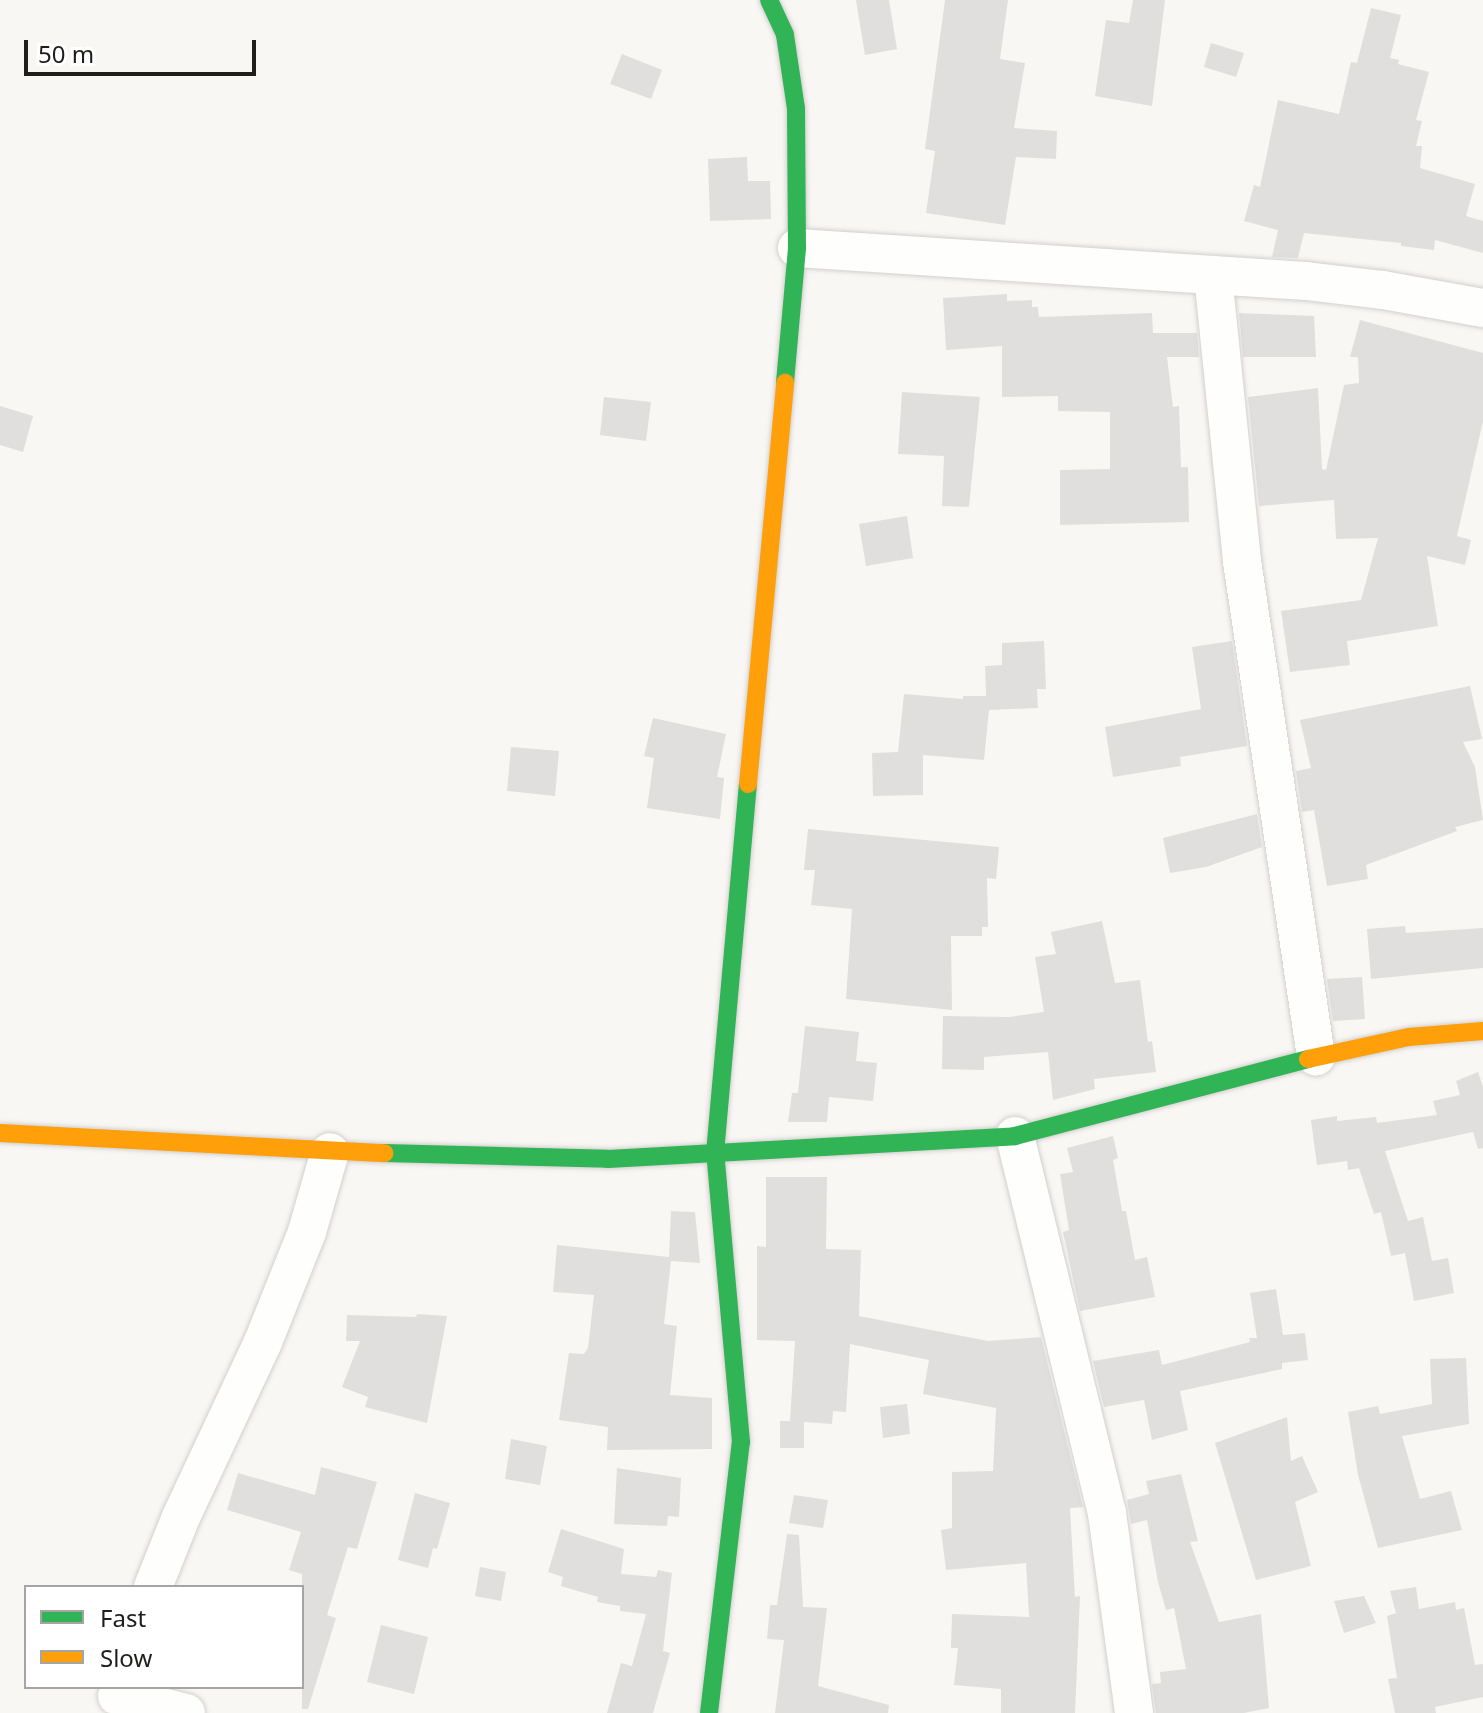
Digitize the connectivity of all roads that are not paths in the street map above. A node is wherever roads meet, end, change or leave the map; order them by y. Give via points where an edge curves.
1 (769, 0) edge
2 (797, 248) junction
3 (1213, 275) junction
4 (1483, 308) edge
5 (1483, 1031) edge
6 (1316, 1057) junction
7 (0, 1133) edge
8 (1015, 1136) junction
9 (330, 1152) junction
10 (715, 1153) junction
11 (154, 1585) edge
12 (116, 1699) edge
13 (186, 1713) edge
14 (709, 1713) edge
15 (1134, 1713) edge

1 - 2 main road via 785,35 796,109
2 - 3 street
2 - 10 main road
3 - 4 street via 1383,290
3 - 6 street via 1242,561
5 - 6 main road via 1409,1037
6 - 8 main road
7 - 9 main road
8 - 10 main road
8 - 15 street via 1107,1513
9 - 10 main road via 608,1159
9 - 11 street via 307,1232 263,1342
10 - 14 main road via 741,1442
12 - 13 street

